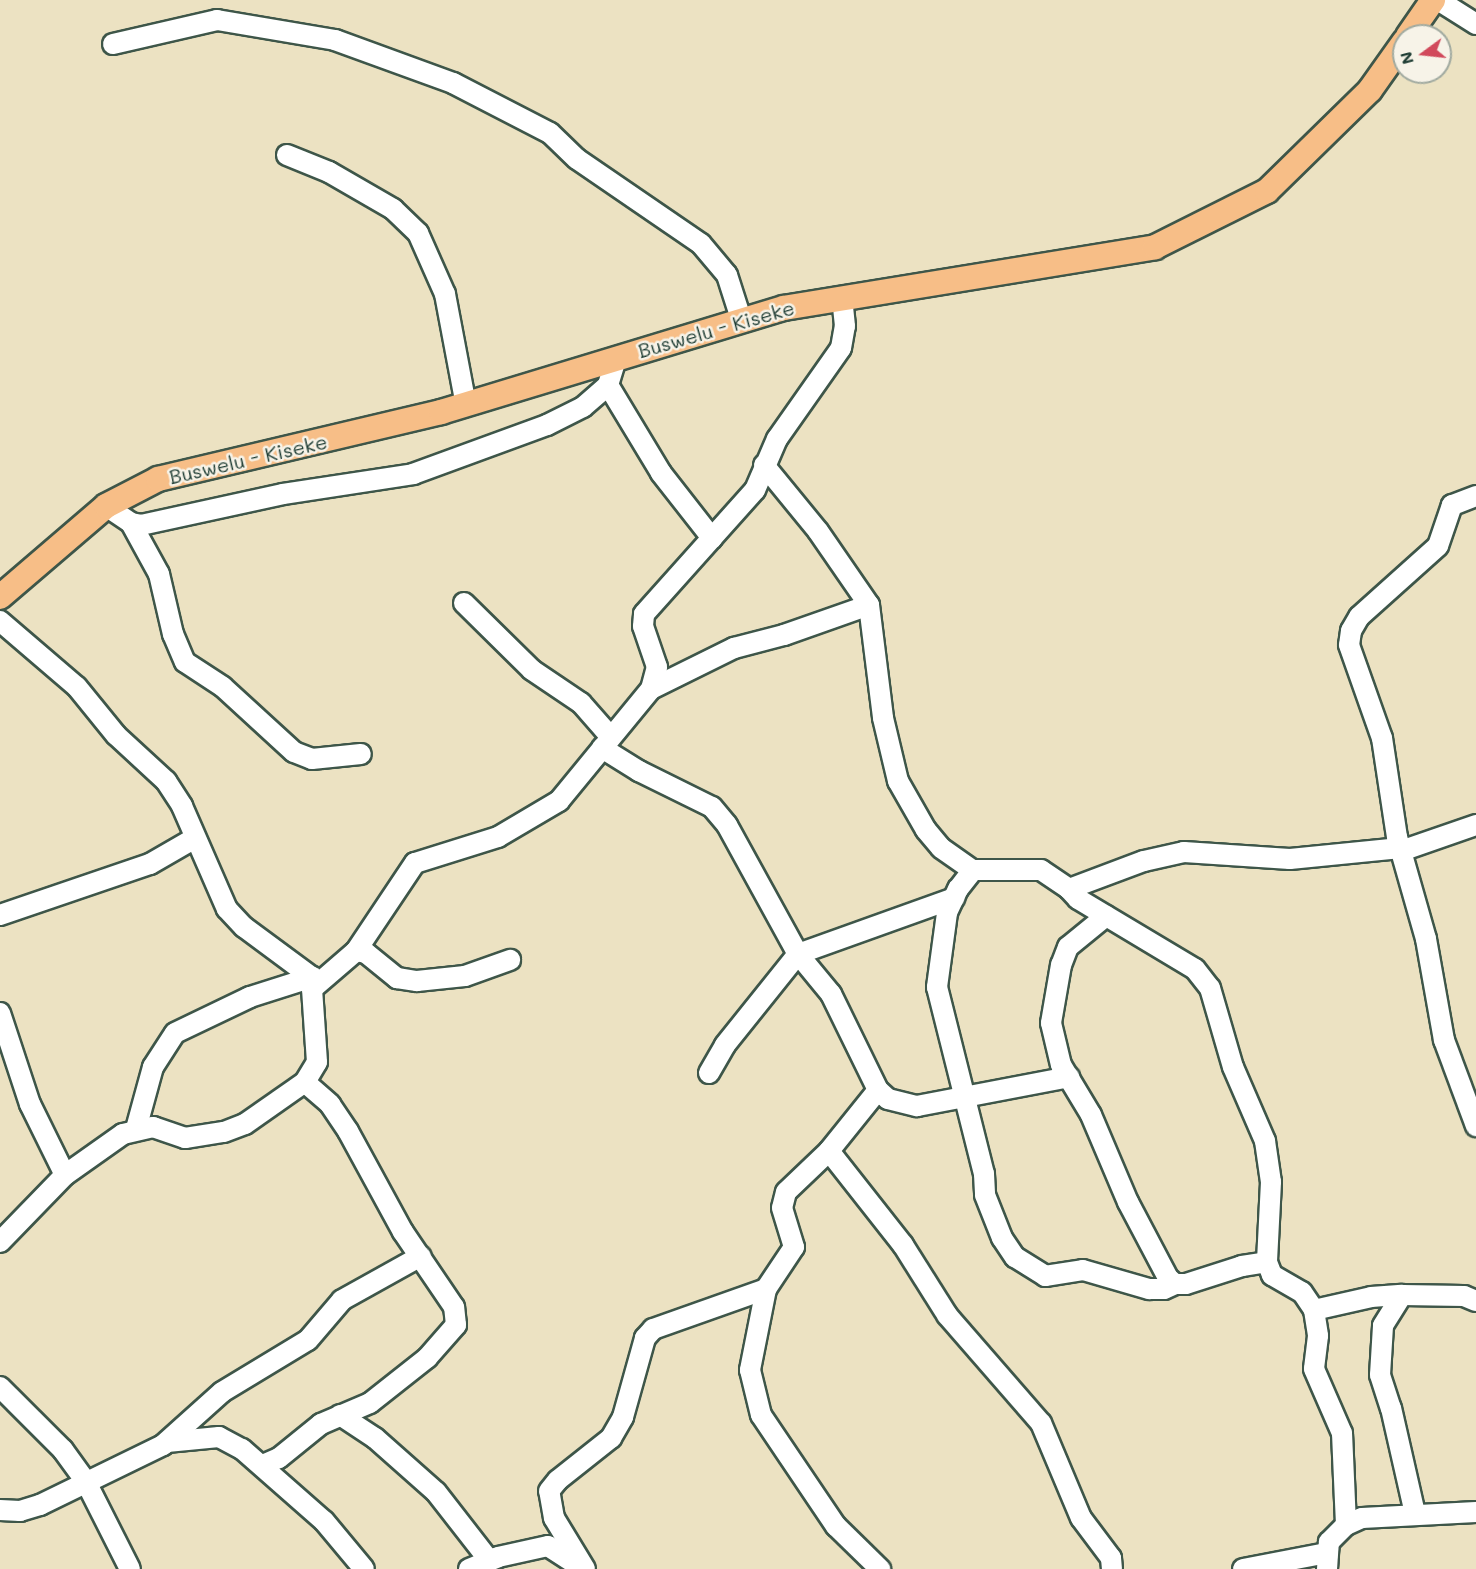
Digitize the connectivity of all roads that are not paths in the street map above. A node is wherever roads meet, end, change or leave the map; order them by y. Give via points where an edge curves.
1 (1433, 0) edge
2 (1438, 0) edge
3 (1416, 24) edge
4 (1476, 24) edge
5 (113, 44) dead end
6 (1392, 59) edge
7 (287, 155) dead end
8 (842, 298) junction
9 (741, 319) junction
10 (616, 358) junction
11 (608, 385) junction
12 (466, 405) junction
13 (764, 465) junction
14 (1476, 496) edge
15 (106, 506) junction
16 (131, 524) junction
17 (712, 538) junction
18 (0, 597) edge
19 (464, 603) dead end
20 (869, 605) junction
21 (0, 621) edge
22 (651, 689) junction
23 (606, 742) junction
24 (361, 754) dead end
25 (1476, 825) edge
26 (195, 838) junction
27 (1401, 850) junction
28 (973, 870) junction
29 (1068, 889) junction
30 (954, 898) junction
31 (0, 915) edge
32 (1106, 916) junction
33 (356, 951) junction
34 (798, 954) junction
35 (510, 960) dead end
36 (315, 979) junction
37 (0, 1013) edge
38 (709, 1073) dead end
39 (1069, 1077) junction
40 (305, 1082) junction
41 (878, 1090) junction
42 (965, 1094) junction
43 (1476, 1126) edge
44 (136, 1128) junction
45 (829, 1151) junction
46 (65, 1175) junction
47 (0, 1242) edge
48 (421, 1256) junction
49 (1267, 1262) junction
50 (1175, 1284) junction
51 (766, 1289) junction
52 (1402, 1295) junction
53 (1476, 1301) edge
54 (1314, 1310) junction
55 (0, 1387) edge
56 (340, 1415) junction
57 (167, 1442) junction
58 (263, 1465) junction
59 (86, 1482) junction
60 (0, 1510) edge
61 (1476, 1512) edge
62 (1415, 1514) junction
63 (1346, 1526) junction
64 (489, 1560) junction
65 (1327, 1561) edge
66 (1114, 1568) edge
67 (130, 1569) edge
68 (364, 1569) edge
69 (470, 1569) edge
70 (583, 1569) edge
71 (880, 1569) edge
72 (1243, 1569) edge

1 - 3 main road
2 - 4 street
5 - 9 street via 217,20 335,40 453,83 550,133 576,159 701,244 727,275
6 - 8 main road, Buswelu - Kiseke via 1370,90 1267,191 1155,247
7 - 12 street via 329,172 393,209 418,233 445,294
8 - 9 main road, Buswelu - Kiseke
8 - 13 street via 846,326 841,348
9 - 10 main road, Buswelu - Kiseke
10 - 11 street
10 - 12 main road, Buswelu - Kiseke
11 - 16 street via 595,400 547,425 413,474
11 - 17 street via 662,473
12 - 15 main road, Buswelu - Kiseke via 158,479
13 - 17 street via 755,490
13 - 20 street via 818,531
14 - 27 street via 1452,505 1438,546 1359,617 1351,631 1349,645 1382,738
15 - 16 street
15 - 18 main road, Buswelu - Kiseke
16 - 24 street via 159,574 184,662 223,687 294,752 312,759
17 - 22 street via 644,614 643,626 657,667
19 - 23 street via 531,670 581,702
20 - 22 street via 734,648
20 - 28 street via 883,718 898,781 941,848
21 - 26 street via 77,687 116,735 166,781
22 - 23 street
23 - 33 street via 560,801 528,823 467,850 427,856 415,863
23 - 34 street via 712,807 727,825
25 - 27 street
26 - 31 street via 150,864
26 - 36 street via 227,909 244,927
27 - 29 street via 1290,859 1184,852 1144,861
27 - 43 street via 1426,939 1444,1040
28 - 29 street via 1041,870
28 - 30 street
29 - 32 street
30 - 34 street
30 - 42 street via 939,951 937,987
32 - 39 street via 1068,947 1054,992 1051,1023
32 - 49 street via 1195,969 1210,988 1233,1067 1265,1141 1271,1182
33 - 35 street via 366,953 397,978 417,981 465,976
33 - 36 street
34 - 38 street via 725,1045
34 - 41 street via 831,994
36 - 40 street via 310,997 317,1062
36 - 44 street via 250,998 175,1033 153,1067
37 - 46 street via 30,1104
39 - 42 street
39 - 50 street via 1099,1131 1128,1202 1168,1278
40 - 44 street via 244,1124 224,1132 185,1138 153,1127
40 - 48 street via 330,1104 348,1131 403,1232
41 - 42 street via 901,1105 917,1106
41 - 45 street
42 - 50 street via 984,1174 985,1195 1002,1238 1015,1257 1045,1276 1083,1270 1149,1289
44 - 46 street
45 - 51 street via 786,1192 782,1208 794,1247
45 - 66 street via 903,1245 947,1315 1041,1423 1081,1518
46 - 47 street
48 - 56 street via 454,1307 456,1325 400,1381 370,1403
48 - 57 street via 342,1300 308,1340 222,1392
49 - 50 street
49 - 54 street via 1272,1275 1302,1292
51 - 70 street via 653,1329 645,1338 623,1417 611,1438 549,1491 554,1518
51 - 71 street via 750,1370 761,1415 836,1526
52 - 53 street via 1464,1296
52 - 54 street via 1371,1297
52 - 62 street via 1383,1326 1380,1375
54 - 63 street via 1318,1336 1314,1369 1342,1433
55 - 59 street via 63,1450
56 - 58 street
56 - 64 street via 375,1438 436,1492
57 - 58 street via 219,1437
57 - 59 street
58 - 68 street via 324,1521
59 - 60 street via 40,1506
59 - 67 street
61 - 62 street
62 - 63 street via 1362,1518
63 - 65 street via 1329,1542
64 - 69 street
64 - 70 street via 548,1546
65 - 72 street

